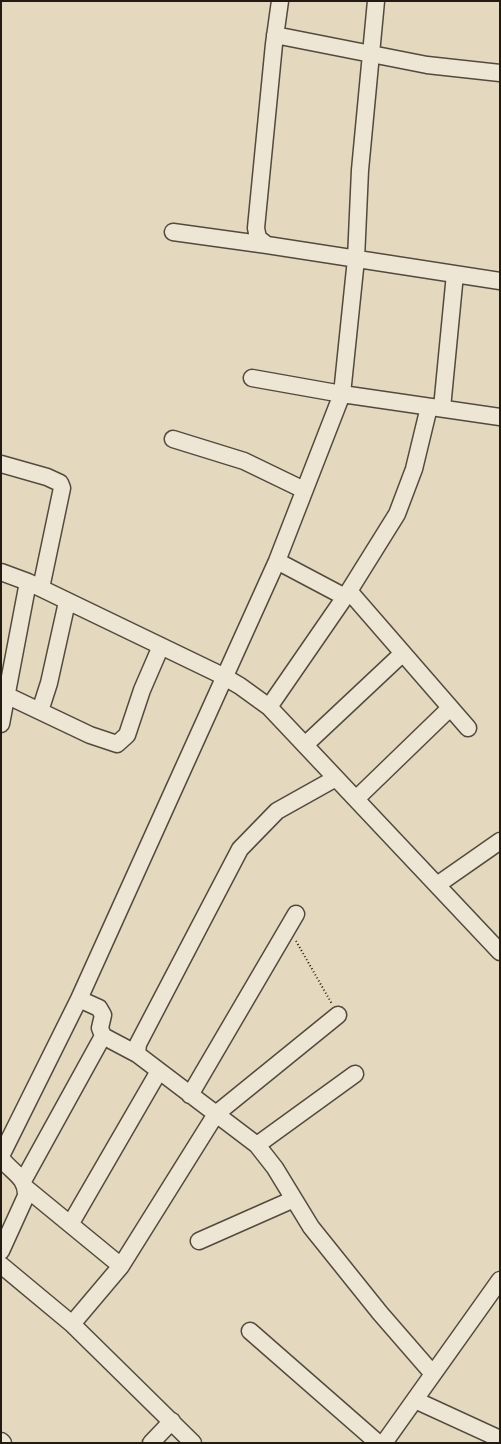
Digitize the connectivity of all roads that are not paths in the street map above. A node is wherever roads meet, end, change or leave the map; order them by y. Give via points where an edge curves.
1 (280, 1) edge
2 (376, 1) edge
3 (275, 35) junction
4 (372, 54) junction
5 (500, 73) edge
6 (173, 232) dead end
7 (267, 245) junction
8 (356, 259) junction
9 (455, 274) junction
10 (500, 281) edge
11 (252, 378) dead end
12 (342, 394) junction
13 (436, 408) junction
14 (500, 417) edge
15 (173, 439) dead end
16 (1, 464) edge
17 (304, 490) junction
18 (277, 561) junction
19 (1, 572) edge
20 (35, 585) junction
21 (347, 594) junction
22 (67, 602) junction
23 (161, 646) junction
24 (402, 653) junction
25 (223, 676) junction
26 (4, 696) edge
27 (269, 707) junction
28 (450, 708) junction
29 (40, 712) junction
30 (1, 724) edge
31 (468, 728) dead end
32 (305, 745) junction
33 (336, 778) junction
34 (356, 799) junction
35 (500, 842) edge
36 (437, 885) junction
37 (292, 921) road end
38 (498, 947) edge
39 (78, 999) junction
40 (338, 1015) road end
41 (103, 1036) junction
42 (137, 1054) junction
43 (159, 1071) junction
44 (355, 1074) dead end
45 (190, 1094) junction
46 (216, 1114) junction
47 (257, 1145) junction
48 (1, 1157) edge
49 (25, 1185) junction
50 (294, 1198) junction
51 (71, 1223) junction
52 (199, 1241) dead end
53 (1, 1251) edge
54 (1, 1265) edge
55 (121, 1266) junction
56 (500, 1280) edge
57 (72, 1324) junction
58 (250, 1331) dead end
59 (433, 1374) junction
60 (414, 1400) junction
61 (172, 1421) junction
62 (500, 1439) edge
63 (151, 1443) edge
64 (193, 1443) edge
65 (378, 1443) edge
66 (384, 1443) edge

1 - 3 street
2 - 4 street
3 - 4 street
3 - 7 street via 256,228 258,238
4 - 5 street via 427,65
4 - 8 street via 360,170
6 - 7 street
7 - 8 street
8 - 9 street
8 - 12 street
9 - 10 street
9 - 13 street
11 - 12 street
12 - 13 street
12 - 17 street
13 - 14 street
13 - 21 street via 397,514
15 - 17 street via 244,461
16 - 20 street via 47,477 60,483 62,488
17 - 18 street
18 - 21 street
18 - 25 street
19 - 20 street
20 - 22 street
20 - 26 street
21 - 24 street
21 - 27 street
22 - 23 street
22 - 29 street
23 - 25 street
23 - 29 street via 127,735 117,744
24 - 28 street
24 - 32 street
25 - 27 street
25 - 39 street
26 - 29 street
26 - 30 street
27 - 32 street
28 - 31 street
28 - 34 street
32 - 33 street
33 - 34 street
33 - 42 street via 277,811 240,849 138,1044
34 - 36 street
35 - 36 street
36 - 38 street
37 - 45 street
39 - 41 street via 99,1008
39 - 48 street
40 - 46 street
41 - 42 street
41 - 49 street
42 - 43 street
43 - 45 street
43 - 51 street
44 - 47 street
45 - 46 street
46 - 47 street
46 - 55 street
47 - 50 street
48 - 49 street
49 - 51 street
49 - 53 street via 26,1196
50 - 52 street
50 - 59 street via 311,1227
51 - 55 street
54 - 57 street
55 - 57 street
56 - 59 street
57 - 61 street
58 - 65 street
59 - 60 street
60 - 62 street
60 - 66 street
61 - 63 street
61 - 64 street

